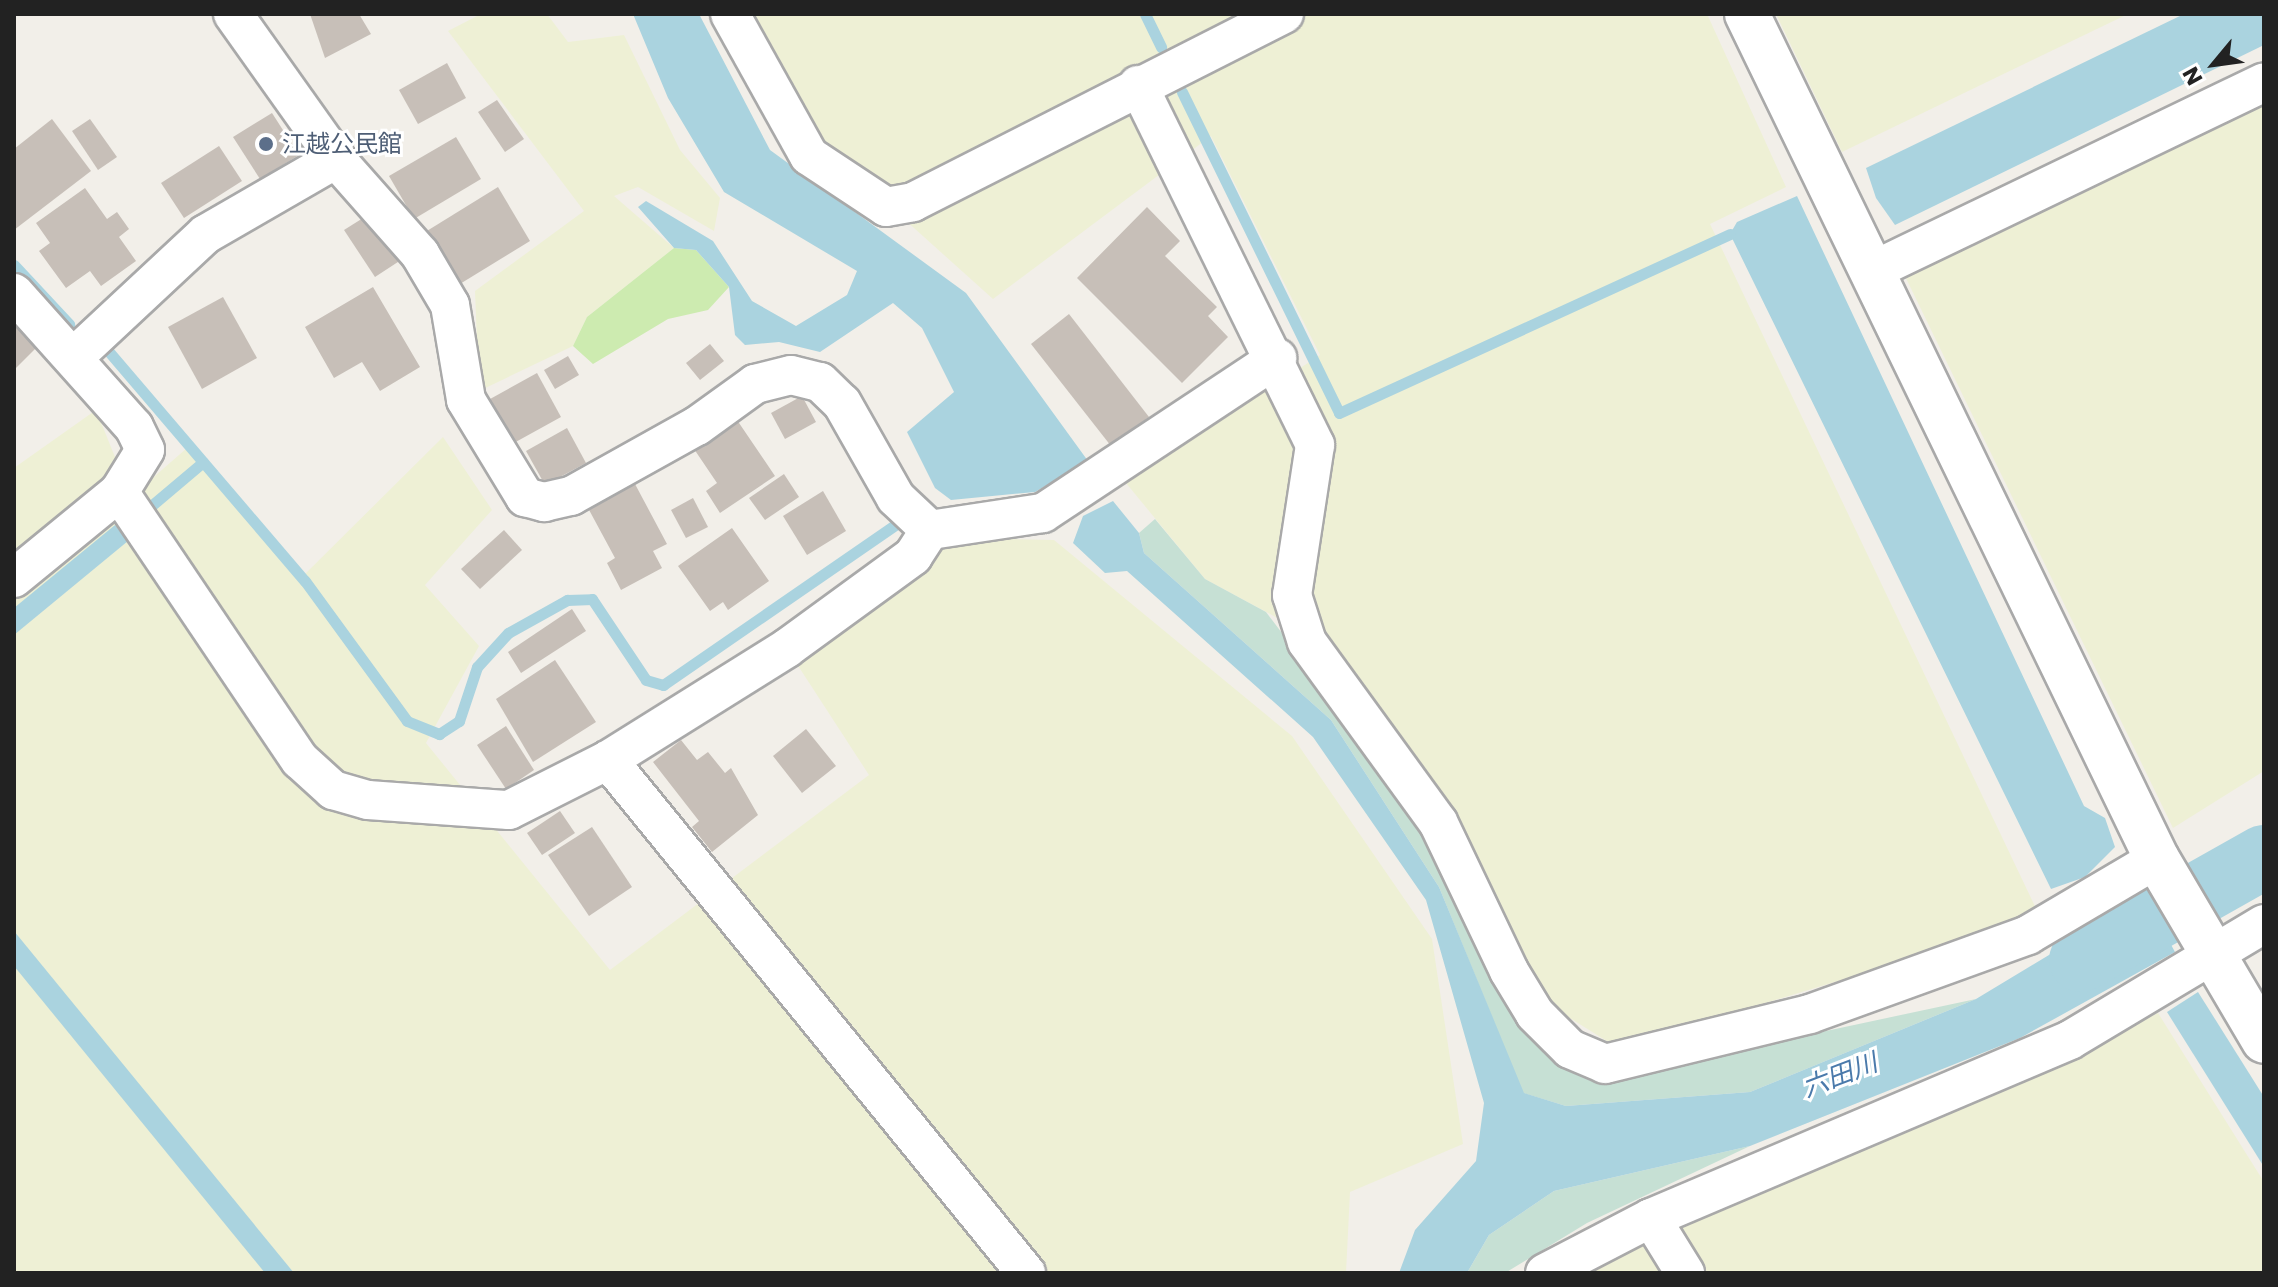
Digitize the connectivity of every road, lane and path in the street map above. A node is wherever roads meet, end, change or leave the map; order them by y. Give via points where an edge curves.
1 (233, 14) edge
2 (730, 14) edge
3 (1284, 14) edge
4 (1747, 14) edge
5 (2264, 82) edge
6 (1138, 85) junction
7 (336, 159) junction
8 (1872, 271) junction
9 (14, 293) edge
10 (75, 356) junction
11 (1277, 358) junction
12 (119, 492) junction
13 (930, 530) junction
14 (14, 578) edge
15 (608, 760) junction
16 (2157, 859) junction
17 (2264, 924) edge
18 (2213, 960) junction
19 (2264, 1041) edge
20 (1651, 1218) junction
21 (1026, 1273) edge
22 (1545, 1273) edge
23 (1685, 1273) edge

1 - 7 street
2 - 6 street via 809,156 886,207 913,202
3 - 6 street
4 - 8 street
5 - 8 street
6 - 11 street
7 - 10 street via 206,234
7 - 13 street via 420,254 450,305 466,400 525,497 544,502 571,496 697,426 755,384 791,375 820,382 842,403 896,498
8 - 16 street
9 - 10 street
10 - 12 street via 145,450
11 - 13 street via 1043,513
11 - 16 street via 1315,445 1292,595 1307,642 1438,822 1529,1004 1570,1049 1605,1064 1810,1014 2028,935
12 - 14 street
12 - 15 street via 300,760 333,790 368,800 509,810
13 - 15 street via 913,556 787,648
15 - 21 street
16 - 18 street
17 - 18 street
18 - 19 street
18 - 20 street via 2070,1040
20 - 22 street
20 - 23 street

